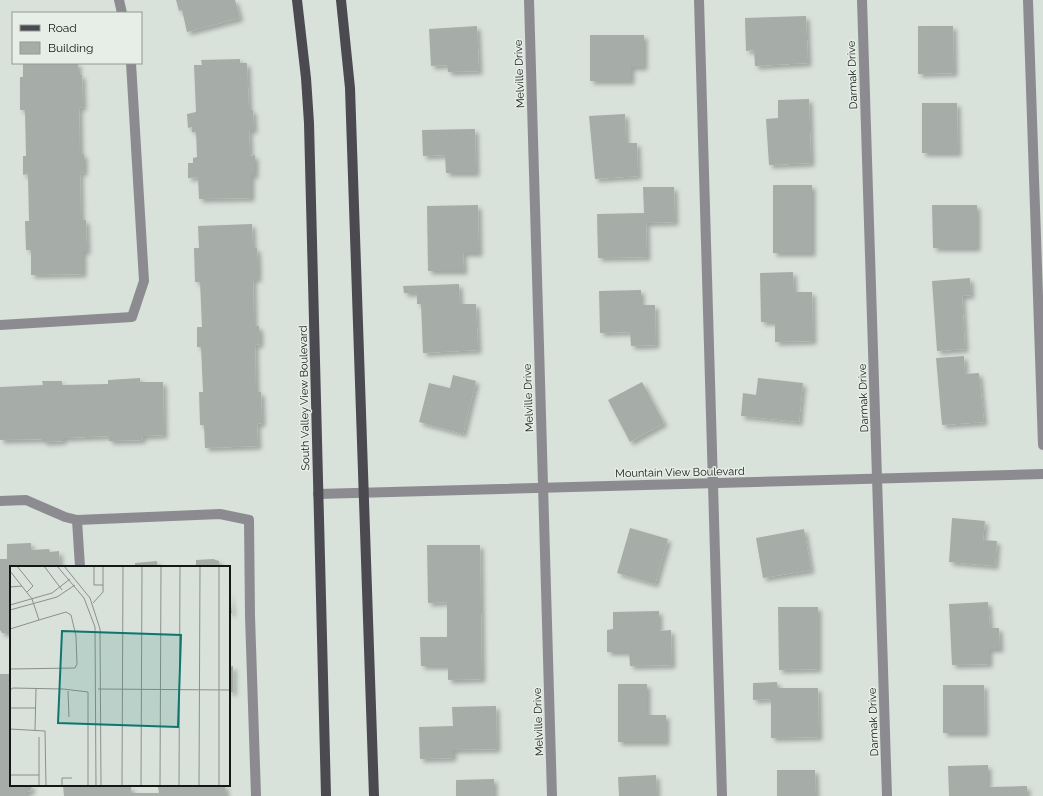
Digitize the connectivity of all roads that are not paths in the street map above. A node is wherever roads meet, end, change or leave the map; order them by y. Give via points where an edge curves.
1 (119, 0) edge
2 (297, 0) edge
3 (342, 0) edge
4 (529, 0) edge
5 (699, 0) edge
6 (862, 0) edge
7 (1028, 0) edge
8 (122, 12) edge
9 (131, 64) edge
10 (0, 325) edge
11 (1043, 445) edge
12 (1043, 474) edge
13 (877, 478) junction
14 (714, 483) junction
15 (543, 487) junction
16 (364, 492) junction
17 (318, 494) junction
18 (0, 501) edge
19 (77, 520) junction
20 (80, 566) edge
21 (256, 796) edge
22 (326, 796) edge
23 (374, 796) edge
24 (552, 796) edge
25 (722, 796) edge
26 (887, 796) edge

1 - 8 street
2 - 17 main road, South Valley View Boulevard via 309,123
3 - 16 main road via 350,88
4 - 15 street, Melville Drive
5 - 14 street
6 - 13 street, Darmak Drive
7 - 11 street
9 - 10 street via 144,281 132,317
12 - 13 street, Mountain View Boulevard
13 - 14 street, Mountain View Boulevard
13 - 26 street, Darmak Drive
14 - 15 street, Mountain View Boulevard
14 - 25 street
15 - 16 street, Mountain View Boulevard
15 - 24 street, Melville Drive
16 - 17 street, Mountain View Boulevard
16 - 23 main road
17 - 22 main road, South Valley View Boulevard
18 - 19 street via 26,500 65,518
19 - 20 street
19 - 21 street via 220,514 249,520

